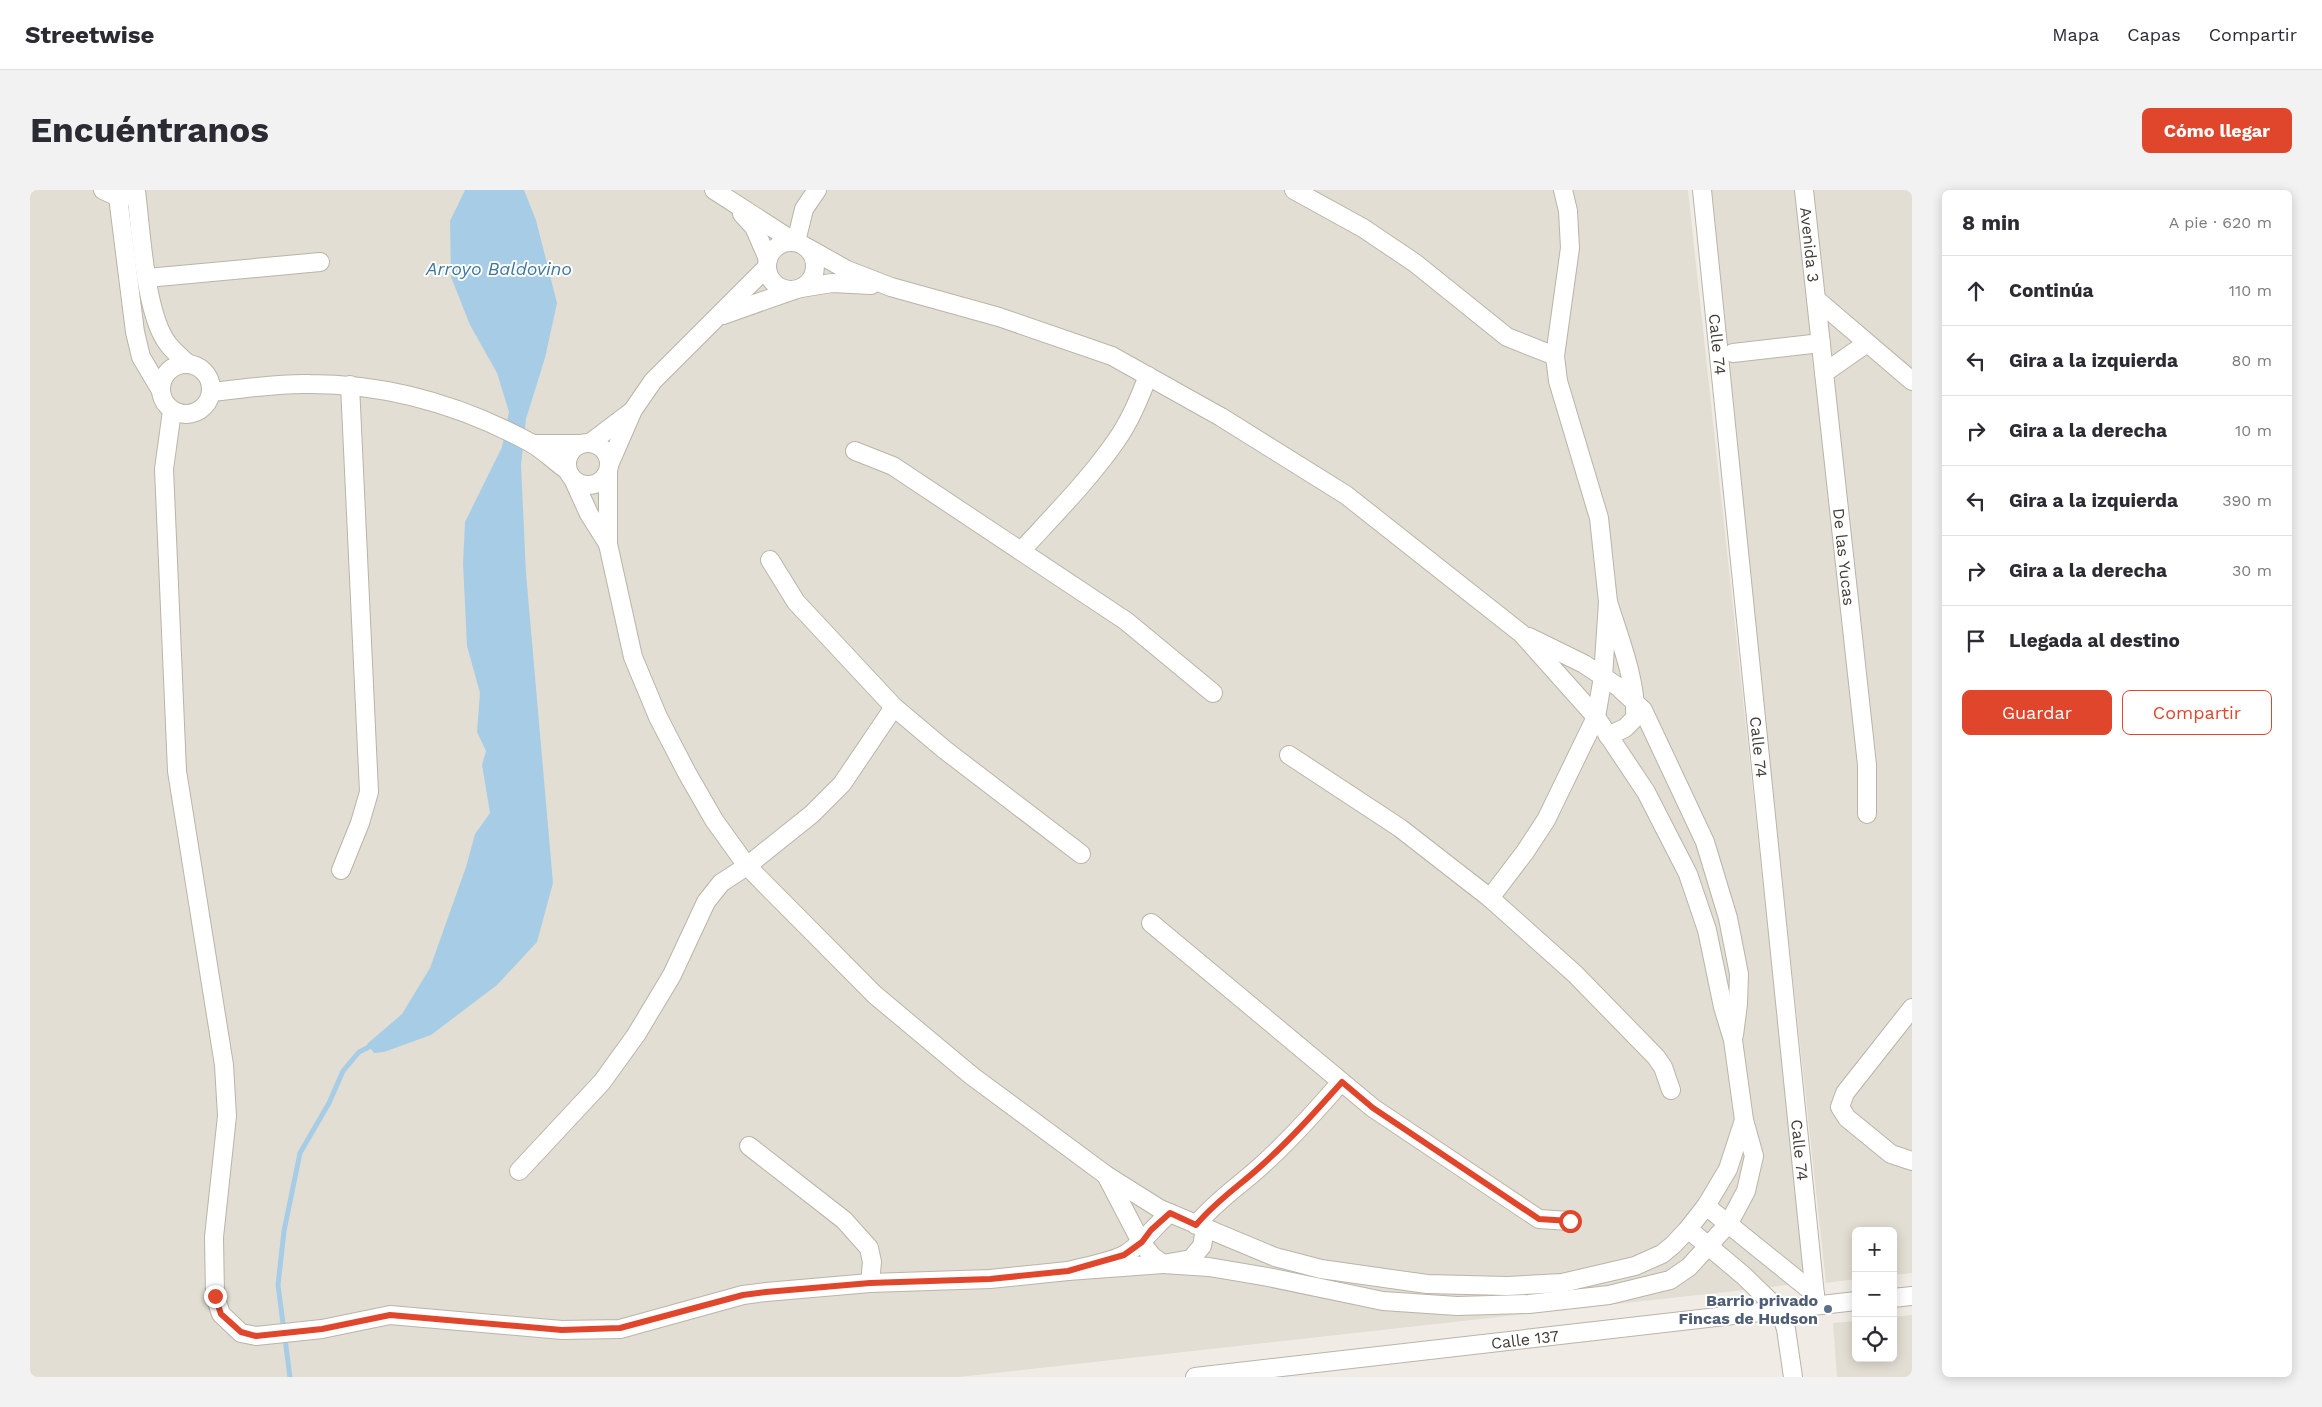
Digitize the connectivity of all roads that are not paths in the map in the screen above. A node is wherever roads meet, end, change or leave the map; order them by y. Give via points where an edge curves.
1 (714, 190) edge
2 (818, 190) edge
3 (1294, 190) edge
4 (1563, 190) edge
5 (1702, 190) edge
6 (1804, 190) edge
7 (137, 191) edge
8 (110, 194) edge
9 (732, 203) junction
10 (799, 244) junction
11 (320, 262) dead end
12 (768, 263) junction
13 (147, 278) junction
14 (891, 287) junction
15 (798, 289) junction
16 (1816, 299) junction
17 (718, 317) junction
18 (1820, 343) junction
19 (1868, 343) junction
20 (1733, 353) dead end
21 (1555, 356) junction
22 (187, 363) junction
23 (1824, 373) junction
24 (1148, 376) junction
25 (1912, 381) edge
26 (350, 385) junction
27 (160, 389) junction
28 (211, 392) junction
29 (633, 410) junction
30 (172, 411) junction
31 (533, 444) junction
32 (585, 444) junction
33 (855, 451) dead end
34 (608, 469) junction
35 (571, 476) junction
36 (608, 544) junction
37 (1021, 551) junction
38 (770, 560) dead end
39 (1608, 602) junction
40 (1522, 634) junction
41 (1603, 677) junction
42 (1213, 693) dead end
43 (1636, 704) junction
44 (894, 707) junction
45 (1596, 717) junction
46 (1608, 736) junction
47 (1289, 754) dead end
48 (1867, 814) dead end
49 (1081, 854) dead end
50 (747, 866) junction
51 (341, 870) dead end
52 (1490, 898) junction
53 (1151, 923) dead end
54 (1912, 1008) edge
55 (1733, 1040) junction
56 (1342, 1082) junction
57 (1671, 1090) dead end
58 (1744, 1120) junction
59 (749, 1146) dead end
60 (1912, 1161) edge
61 (519, 1171) dead end
62 (1106, 1175) junction
63 (1706, 1206) junction
64 (1170, 1213) junction
65 (1570, 1221) dead end
66 (1729, 1223) junction
67 (1200, 1227) junction
68 (1688, 1229) junction
69 (1142, 1242) junction
70 (1709, 1246) junction
71 (1163, 1264) junction
72 (1068, 1271) junction
73 (870, 1283) junction
74 (1912, 1296) edge
75 (1897, 1298) edge
76 (1815, 1299) junction
77 (1852, 1302) edge
78 (1780, 1311) junction
79 (1195, 1377) edge
80 (1793, 1377) edge

1 - 9 street
2 - 10 street via 804,209
3 - 21 street via 1363,228 1415,263 1507,337
4 - 21 street via 1570,248
5 - 76 street, Calle 74
6 - 16 street, Avenida 3
7 - 8 street via 124,197
7 - 13 street
8 - 27 street via 141,357
9 - 10 street
9 - 12 street via 754,227
10 - 12 street via 778,246
10 - 14 street via 847,270
10 - 15 street via 815,262 815,269 813,277
11 - 13 street
12 - 15 street via 773,281 778,286
12 - 17 street
13 - 22 street via 148,292 167,343
14 - 15 street via 832,283
14 - 24 street via 999,317 1095,350
15 - 17 street
16 - 18 street, De las Yucas
16 - 19 street
17 - 29 street via 653,381
18 - 20 street
18 - 23 street, De las Yucas
19 - 23 street
19 - 25 street
21 - 39 street via 1558,381 1598,518
22 - 27 street via 178,364 165,374
22 - 28 street via 202,369 207,375
23 - 48 street, De las Yucas via 1866,765
24 - 37 street via 1117,441
24 - 40 street via 1222,417 1346,496
26 - 28 street via 308,384
26 - 31 street via 452,406
26 - 51 street via 370,792
27 - 30 street via 162,398
28 - 30 street via 209,400 197,412
29 - 32 street
29 - 34 street
30 - 73 street via 164,469 177,771 223,1056 227,1116 214,1237 215,1296 221,1314 241,1332 256,1336 322,1329 390,1315 562,1330 620,1328 743,1295
31 - 32 street
31 - 35 street
32 - 34 street via 600,447 605,452
32 - 35 street via 570,452 566,464
33 - 37 street via 893,466
34 - 35 street via 597,484 589,486
34 - 36 street
35 - 36 street
36 - 50 street via 633,656 658,717 714,820
37 - 42 street via 1126,621
38 - 44 street via 796,602
39 - 41 street
39 - 43 street
40 - 41 street via 1584,664
40 - 45 street
41 - 43 street via 1618,686
41 - 45 street
43 - 46 street via 1635,718 1625,728
43 - 55 street via 1643,710 1705,842 1728,918 1739,974
44 - 49 street via 944,750
44 - 50 street via 842,784 812,814
45 - 46 street
45 - 52 street via 1546,820
46 - 55 street via 1646,792 1688,874 1706,930
47 - 52 street via 1400,828
50 - 61 street via 721,882 706,902 672,975 636,1036 602,1082
50 - 62 street via 875,995 972,1076
52 - 57 street via 1575,974 1656,1057
53 - 56 street
54 - 60 street via 1845,1093 1840,1106 1847,1118 1891,1154
55 - 58 street
56 - 65 street via 1373,1108 1539,1219
56 - 67 street via 1268,1159 1214,1204
58 - 63 street via 1728,1169
58 - 66 street via 1754,1156 1746,1190
59 - 73 street via 825,1205 869,1248 872,1262
62 - 64 street
62 - 69 street
63 - 66 street
63 - 68 street
64 - 67 street
64 - 69 street
66 - 70 street
66 - 76 street
67 - 68 street via 1275,1257 1321,1270 1427,1284 1507,1286 1562,1283 1635,1266 1662,1254
67 - 71 street via 1202,1246 1198,1254 1191,1259
68 - 70 street
69 - 71 street
69 - 72 street via 1124,1255
70 - 71 street via 1689,1267 1670,1280 1609,1295 1529,1304 1457,1306 1384,1301 1209,1267
70 - 78 street
71 - 72 street
72 - 73 street via 990,1279
74 - 75 street
76 - 77 street, Calle 137
76 - 78 street, Calle 137
78 - 79 street, Calle 137
78 - 80 street

